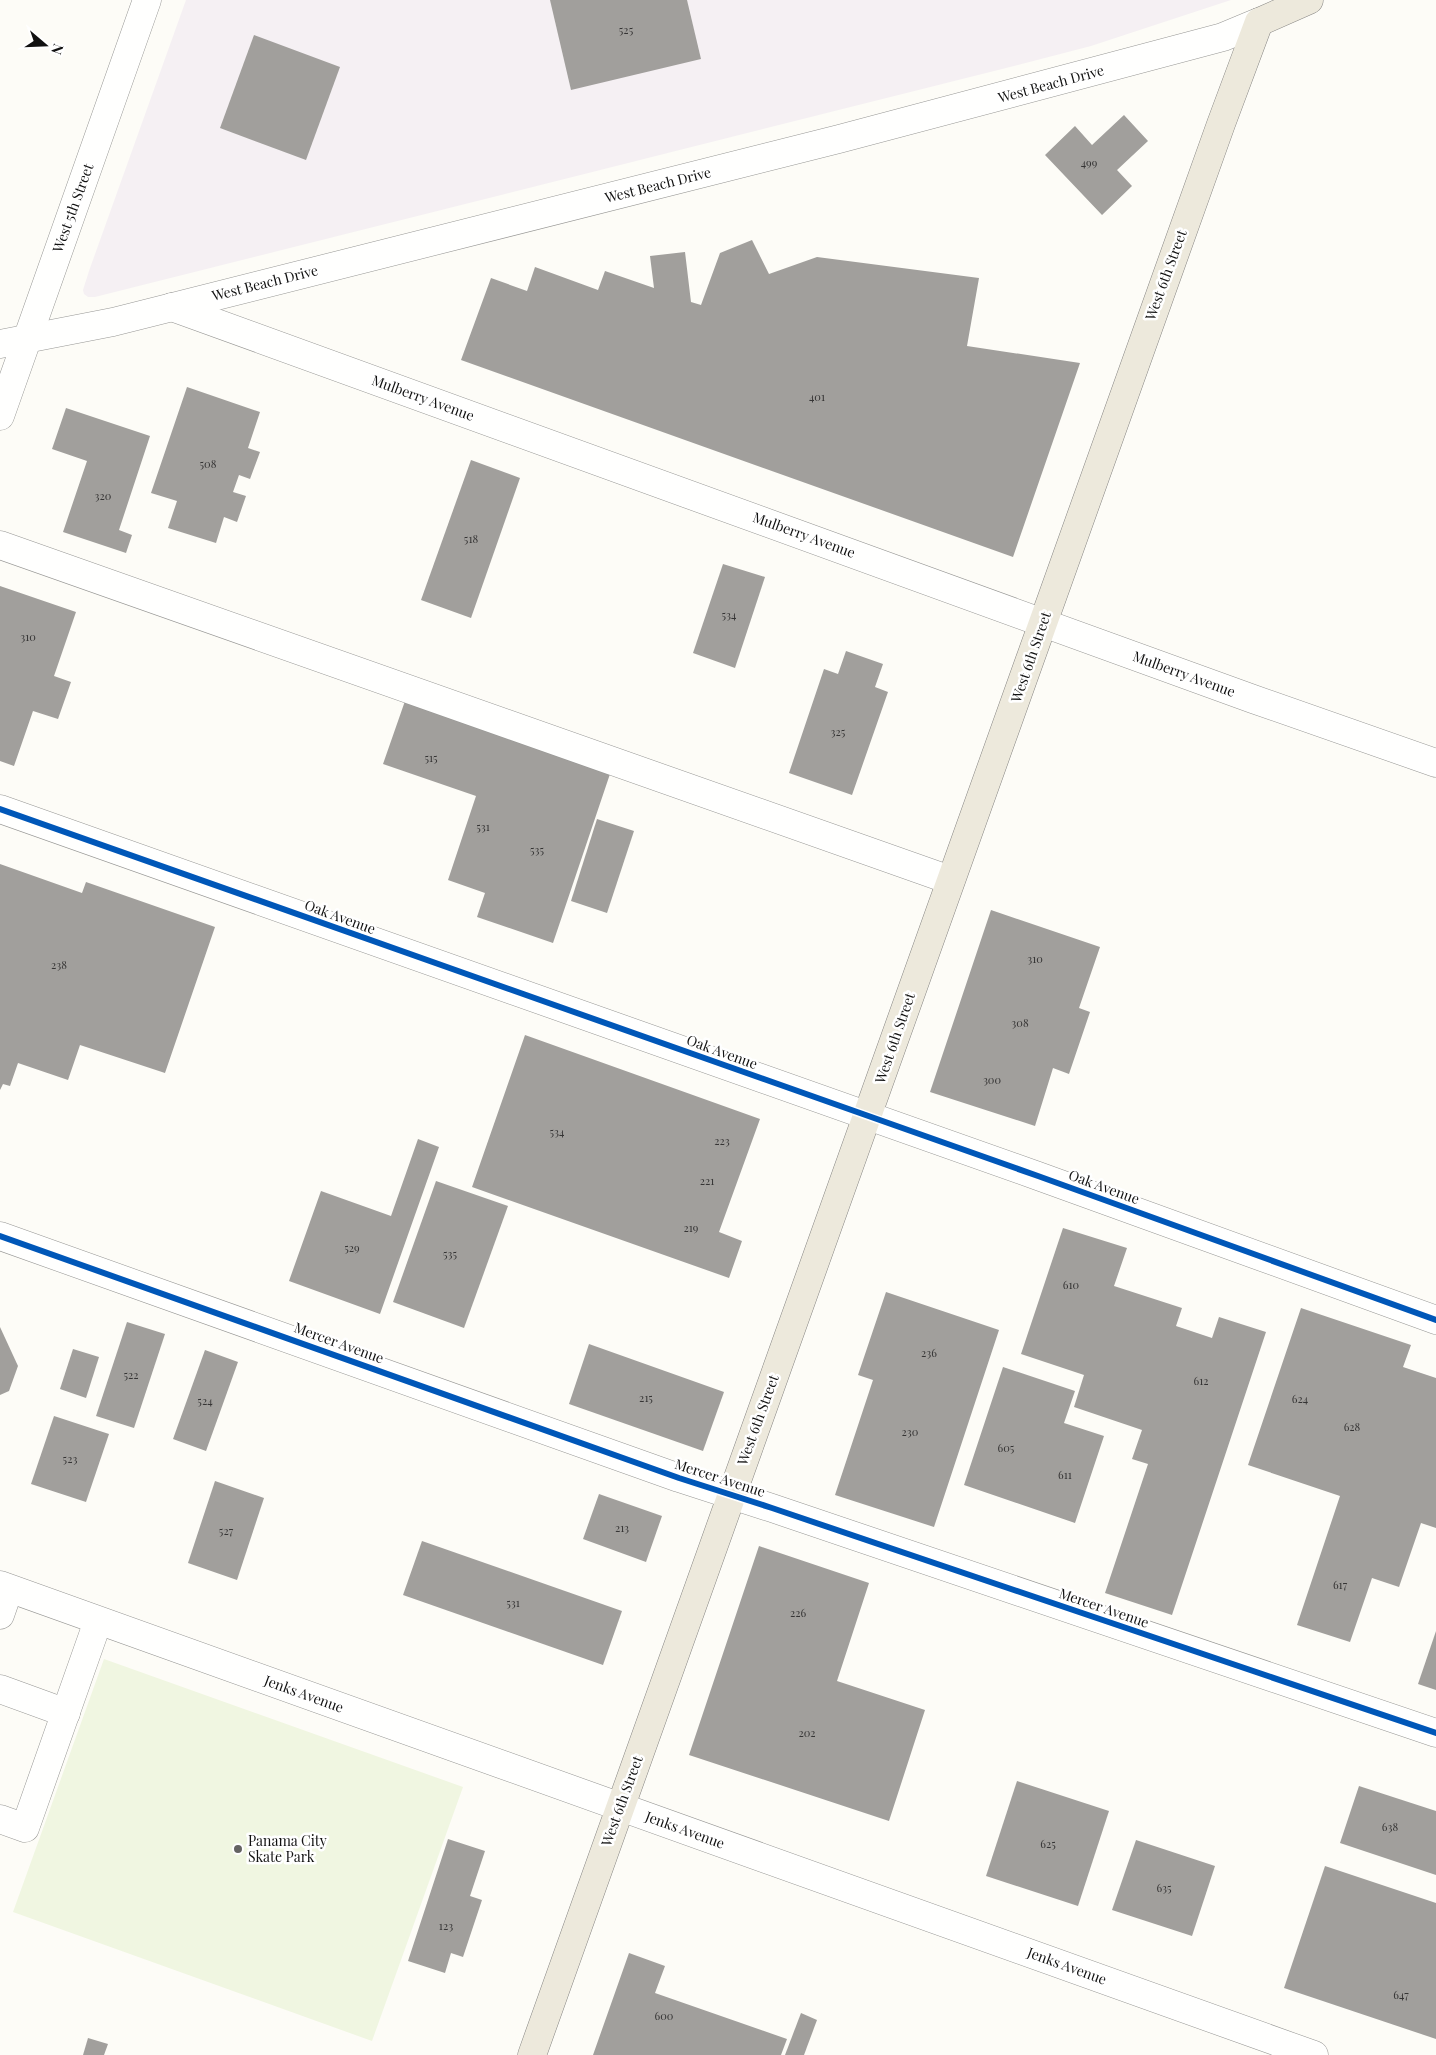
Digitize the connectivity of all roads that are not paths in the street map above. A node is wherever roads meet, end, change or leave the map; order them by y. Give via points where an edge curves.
1 (147, 0) edge
2 (1309, 0) edge
3 (1259, 22) junction
4 (172, 306) junction
5 (28, 339) junction
6 (0, 344) edge
7 (0, 416) edge
8 (0, 545) edge
9 (1043, 622) junction
10 (1436, 763) edge
11 (0, 809) edge
12 (950, 880) junction
13 (867, 1116) junction
14 (0, 1236) edge
15 (1436, 1320) edge
16 (731, 1494) junction
17 (5, 1587) edge
18 (0, 1615) edge
19 (98, 1621) junction
20 (0, 1689) edge
21 (66, 1714) junction
22 (1436, 1733) edge
23 (620, 1807) junction
24 (0, 1819) edge
25 (532, 2055) edge
26 (1314, 2055) edge

1 - 5 street, West 5th Street
2 - 3 main road, West Beach Drive
3 - 4 street, West Beach Drive via 1223,37 886,127
3 - 9 main road, West 6th Street
4 - 5 street, West Beach Drive
4 - 9 street, Mulberry Avenue
5 - 6 street, West Beach Drive
5 - 7 street, West 5th Street
8 - 12 street
9 - 10 street, Mulberry Avenue
9 - 12 main road, West 6th Street
11 - 13 street, Oak Avenue
12 - 13 main road, West 6th Street
13 - 15 street, Oak Avenue
13 - 16 main road, West 6th Street
14 - 16 street, Mercer Avenue
16 - 22 street, Mercer Avenue
16 - 23 main road, West 6th Street
17 - 18 street
17 - 19 street, Jenks Avenue
19 - 21 street
19 - 23 street, Jenks Avenue
20 - 21 street
21 - 24 street via 25,1828
23 - 25 main road, West 6th Street
23 - 26 street, Jenks Avenue

